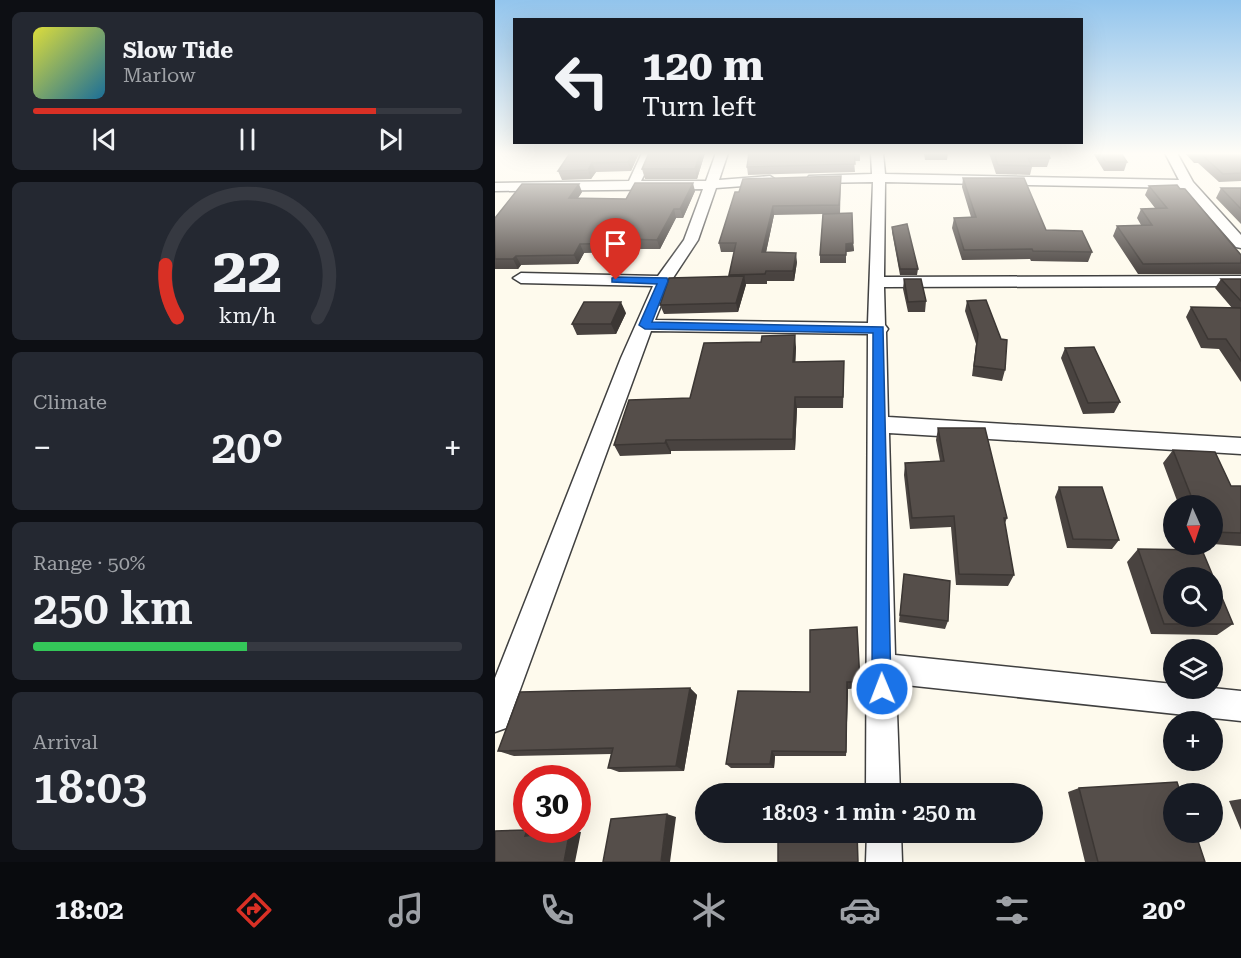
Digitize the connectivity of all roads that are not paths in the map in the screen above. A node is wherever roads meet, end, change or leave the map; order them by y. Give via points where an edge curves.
1 (706, 193) edge
2 (879, 193) edge
3 (1196, 193) edge
4 (1224, 224) junction
5 (1241, 224) edge
6 (1241, 244) edge
7 (521, 278) dead end
8 (663, 281) junction
9 (1241, 281) edge
10 (876, 282) junction
11 (645, 325) junction
12 (879, 329) junction
13 (878, 424) junction
14 (1241, 446) edge
15 (881, 668) junction
16 (1241, 706) edge
17 (495, 717) edge
18 (883, 783) edge
19 (884, 843) edge
20 (884, 862) edge

1 - 8 street via 691,240
2 - 10 street
3 - 4 street
4 - 5 street
4 - 6 street
7 - 8 street
8 - 11 street
9 - 10 street
10 - 12 street
11 - 12 street
11 - 17 street
12 - 13 street
13 - 14 street
13 - 15 street
15 - 16 street
15 - 18 street
19 - 20 street

